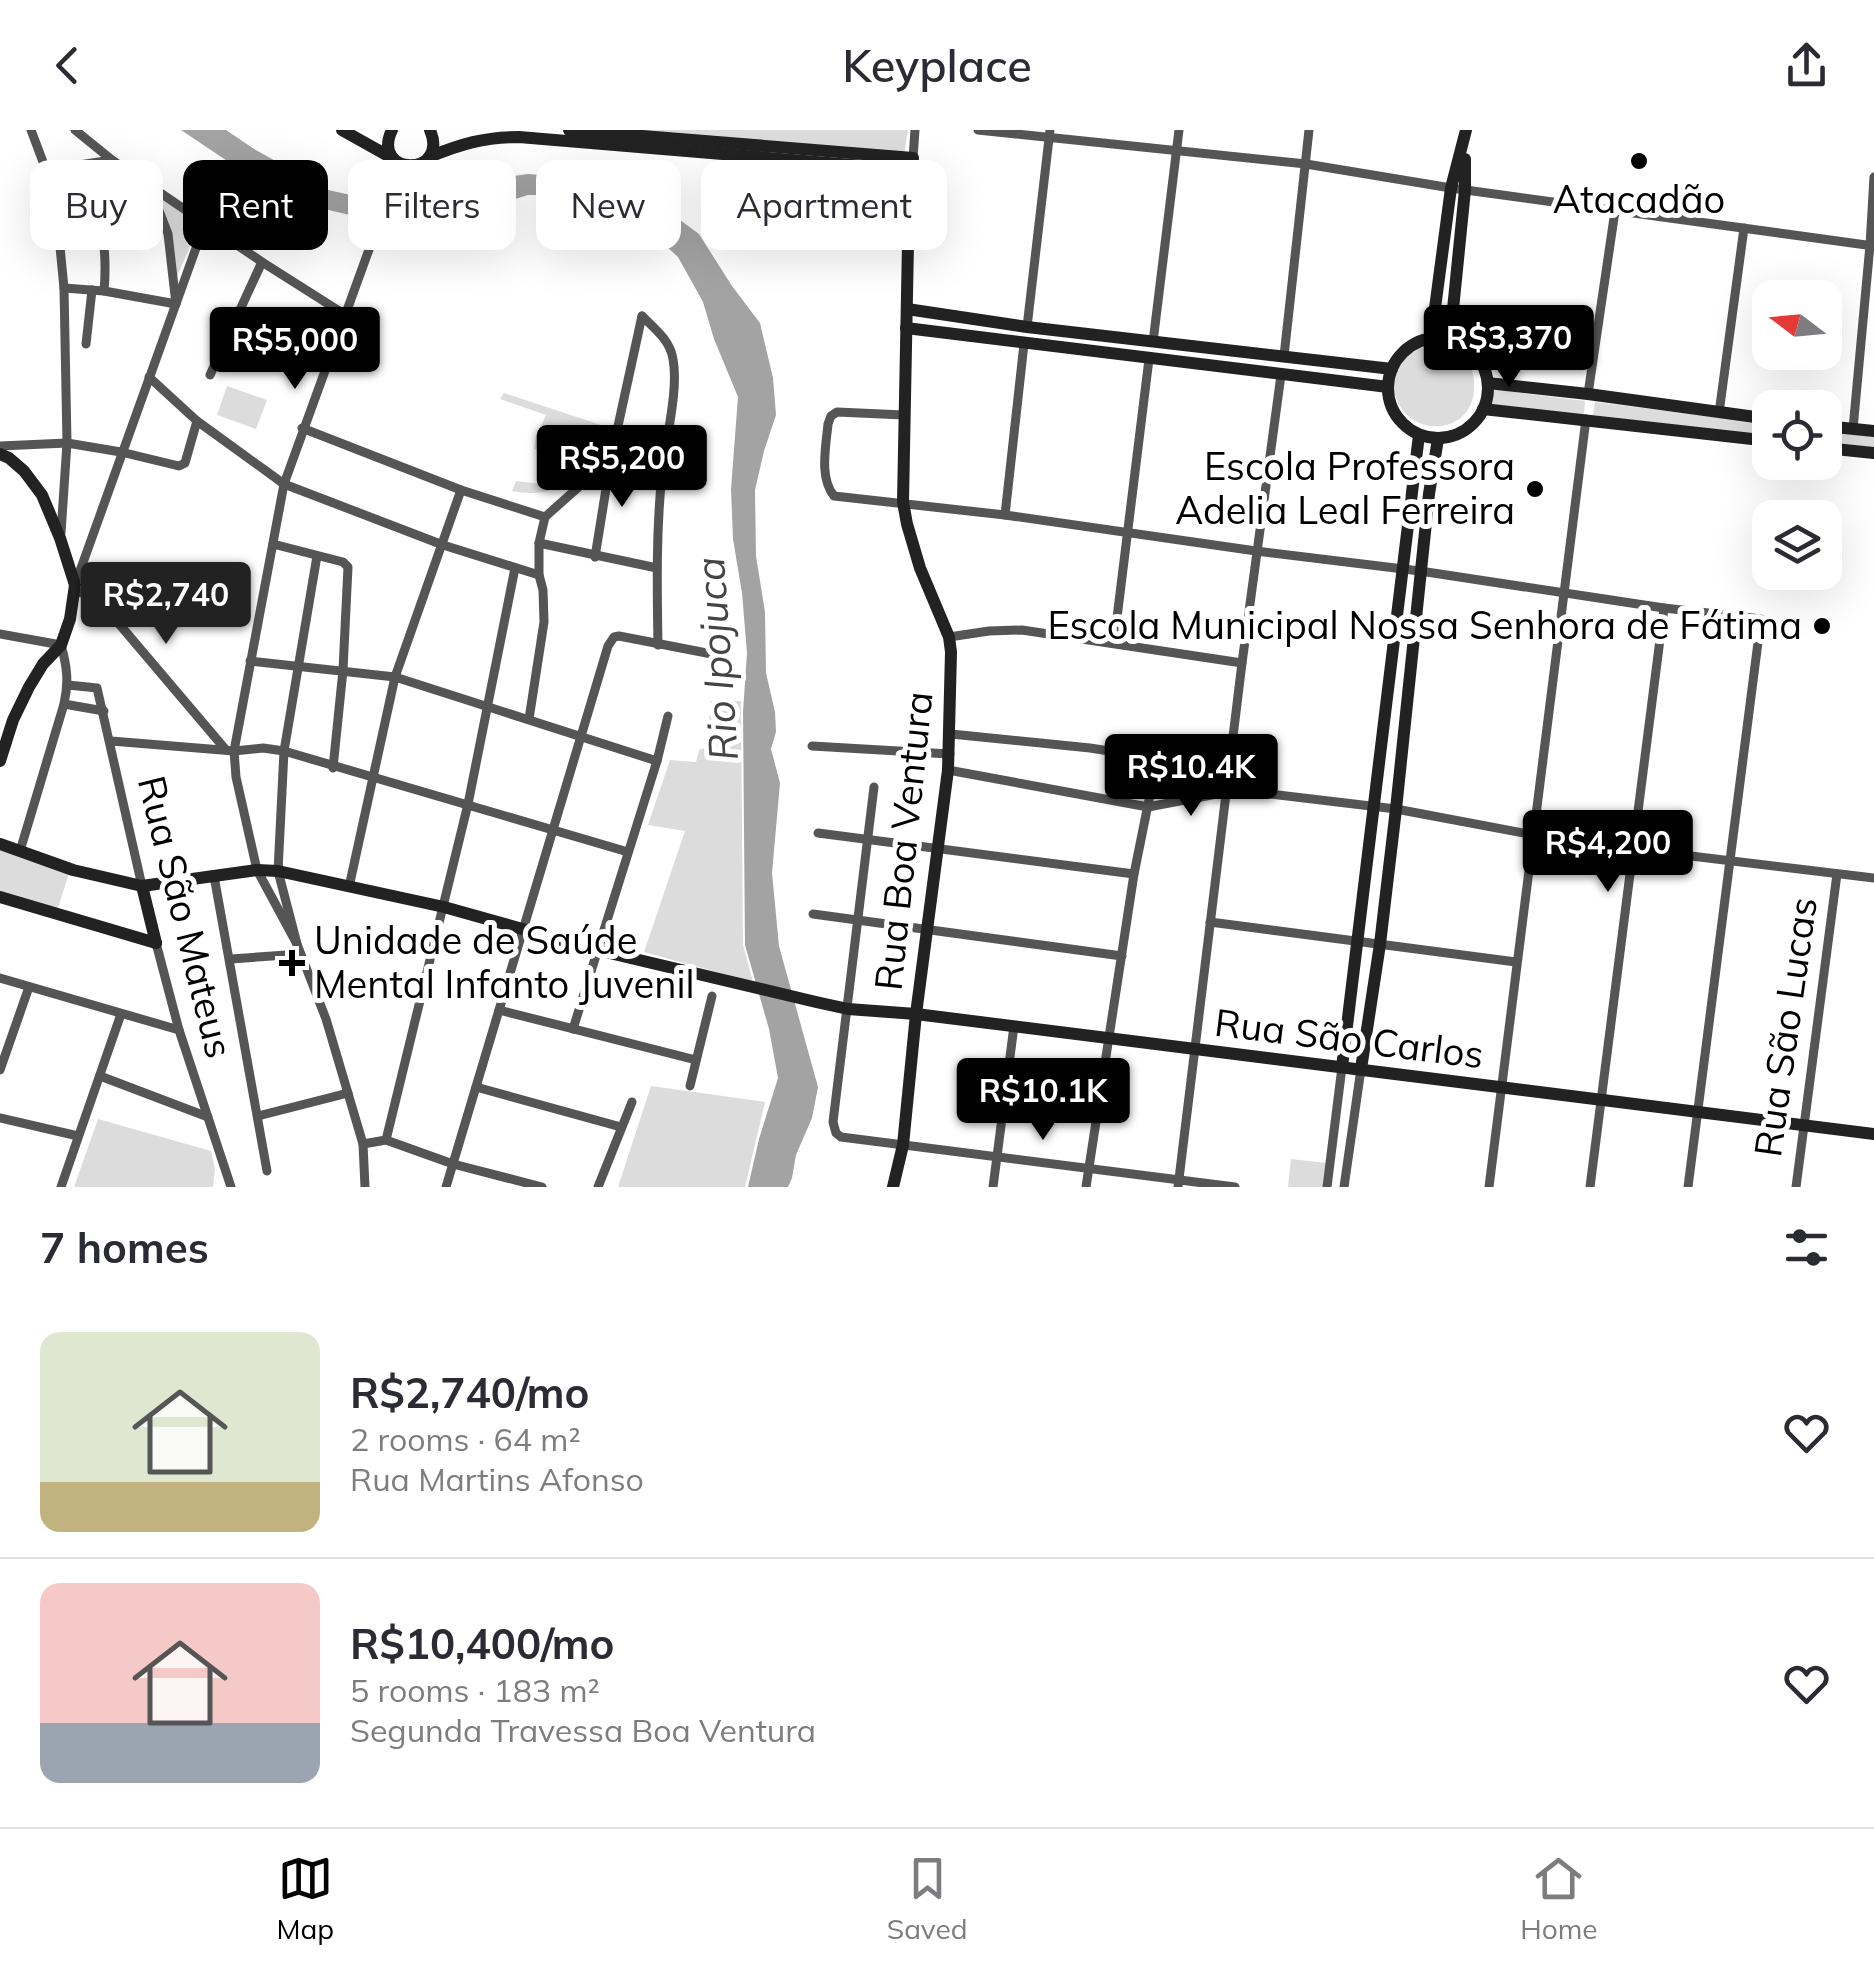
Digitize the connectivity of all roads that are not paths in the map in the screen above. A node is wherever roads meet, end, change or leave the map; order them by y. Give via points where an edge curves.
1 (31, 130) edge
2 (75, 130) edge
3 (342, 130) edge
4 (392, 130) edge
5 (430, 130) edge
6 (569, 130) edge
7 (915, 130) edge
8 (978, 130) edge
9 (1179, 130) edge
10 (1309, 130) edge
11 (1050, 134) edge
12 (1466, 136) edge
13 (1177, 152) junction
14 (429, 157) junction
15 (42, 160) edge
16 (112, 160) edge
17 (395, 160) edge
18 (396, 160) edge
19 (425, 160) edge
20 (856, 160) edge
21 (872, 160) edge
22 (912, 160) edge
23 (1306, 164) junction
24 (1874, 177) edge
25 (1458, 189) junction
26 (1614, 210) junction
27 (163, 221) edge
28 (1744, 228) junction
29 (1872, 245) edge
30 (60, 250) edge
31 (105, 250) edge
32 (195, 250) edge
33 (244, 250) edge
34 (369, 250) edge
35 (909, 250) edge
36 (262, 262) junction
37 (64, 288) junction
38 (92, 290) junction
39 (104, 291) junction
40 (176, 304) junction
41 (907, 309) junction
42 (344, 314) junction
43 (1027, 327) junction
44 (906, 328) junction
45 (1431, 338) junction
46 (1450, 339) junction
47 (1153, 342) junction
48 (86, 344) dead end
49 (1024, 344) junction
50 (1284, 356) junction
51 (1149, 359) junction
52 (1392, 369) junction
53 (210, 375) dead end
54 (1281, 376) junction
55 (149, 377) junction
56 (1488, 383) junction
57 (1388, 388) junction
58 (1588, 394) junction
59 (1672, 406) junction
60 (1484, 409) junction
61 (1719, 413) junction
62 (904, 415) junction
63 (1752, 418) edge
64 (197, 420) junction
65 (1586, 420) junction
66 (302, 428) junction
67 (1842, 428) edge
68 (1669, 429) junction
69 (1853, 429) junction
70 (1874, 432) edge
71 (1419, 435) junction
72 (1438, 439) junction
73 (1752, 439) edge
74 (67, 444) junction
75 (0, 450) edge
76 (1842, 450) edge
77 (122, 452) junction
78 (1874, 454) edge
79 (611, 458) junction
80 (284, 484) junction
81 (461, 490) junction
82 (903, 502) junction
83 (1005, 516) junction
84 (545, 518) junction
85 (1129, 533) junction
86 (60, 538) junction
87 (273, 544) junction
88 (539, 544) junction
89 (443, 545) junction
90 (1256, 551) junction
91 (317, 556) junction
92 (595, 556) junction
93 (515, 568) junction
94 (656, 568) junction
95 (1402, 568) junction
96 (1420, 570) junction
97 (539, 575) junction
98 (74, 588) junction
99 (1564, 592) junction
100 (1664, 608) junction
101 (0, 634) edge
102 (949, 637) junction
103 (1114, 642) junction
104 (61, 645) junction
105 (658, 645) junction
106 (717, 655) dead end
107 (250, 661) junction
108 (1242, 663) junction
109 (299, 666) junction
110 (343, 670) junction
111 (394, 677) junction
112 (68, 685) junction
113 (64, 704) junction
114 (488, 706) junction
115 (104, 711) junction
116 (668, 716) dead end
117 (529, 720) junction
118 (950, 734) junction
119 (581, 738) junction
120 (110, 741) junction
121 (812, 746) dead end
122 (230, 751) junction
123 (284, 752) junction
124 (950, 754) junction
125 (1157, 760) junction
126 (0, 761) edge
127 (658, 761) junction
128 (334, 768) junction
129 (948, 770) junction
130 (374, 780) junction
131 (874, 787) dead end
132 (1227, 791) junction
133 (468, 804) junction
134 (1375, 806) junction
135 (1148, 807) junction
136 (1396, 809) junction
137 (552, 832) junction
138 (818, 833) dead end
139 (1534, 835) junction
140 (868, 840) junction
141 (0, 844) edge
142 (937, 849) junction
143 (1633, 849) junction
144 (20, 851) junction
145 (628, 852) junction
146 (1730, 860) junction
147 (257, 870) junction
148 (278, 871) junction
149 (1134, 874) junction
150 (1837, 874) junction
151 (214, 876) junction
152 (1874, 878) edge
153 (142, 886) junction
154 (349, 887) junction
155 (0, 899) edge
156 (444, 907) junction
157 (812, 914) dead end
158 (857, 920) junction
159 (1210, 922) junction
160 (926, 930) junction
161 (524, 931) junction
162 (1358, 941) junction
163 (156, 943) junction
164 (1380, 944) junction
165 (298, 949) junction
166 (597, 950) junction
167 (1122, 956) junction
168 (230, 959) junction
169 (1516, 962) junction
170 (0, 978) edge
171 (30, 987) junction
172 (712, 996) dead end
173 (848, 1009) junction
174 (499, 1010) junction
175 (121, 1014) junction
176 (916, 1014) junction
177 (1014, 1026) junction
178 (179, 1030) junction
179 (573, 1030) junction
180 (1110, 1038) junction
181 (1195, 1049) junction
182 (696, 1060) junction
183 (1342, 1067) junction
184 (0, 1070) edge
185 (1361, 1070) junction
186 (100, 1076) junction
187 (690, 1086) dead end
188 (476, 1087) junction
189 (1501, 1088) junction
190 (348, 1093) junction
191 (1601, 1100) junction
192 (632, 1102) dead end
193 (1696, 1113) junction
194 (258, 1116) junction
195 (208, 1117) junction
196 (0, 1118) edge
197 (1803, 1125) junction
198 (620, 1127) junction
199 (1874, 1134) edge
200 (78, 1136) junction
201 (386, 1140) junction
202 (362, 1144) junction
203 (903, 1145) junction
204 (998, 1157) junction
205 (453, 1164) junction
206 (1089, 1169) junction
207 (267, 1172) dead end
208 (1178, 1184) edge
209 (61, 1187) edge
210 (232, 1187) edge
211 (365, 1187) edge
212 (446, 1187) edge
213 (542, 1187) edge
214 (598, 1187) edge
215 (892, 1187) edge
216 (993, 1187) edge
217 (1086, 1187) edge
218 (1235, 1187) edge
219 (1327, 1187) edge
220 (1344, 1187) edge
221 (1489, 1187) edge
222 (1590, 1187) edge
223 (1688, 1187) edge
224 (1796, 1187) edge

1 - 15 street
2 - 16 street
3 - 17 street
4 - 18 street via 388,146
5 - 14 street
6 - 21 street
7 - 22 street
8 - 11 street
9 - 13 street
10 - 23 street
11 - 13 street
11 - 43 street
12 - 25 street
13 - 23 street
13 - 47 street
14 - 19 street
14 - 20 street via 488,137 519,136
23 - 25 street
23 - 50 street
24 - 29 street
25 - 26 street
25 - 45 street
25 - 46 street
26 - 28 street
26 - 58 street
27 - 40 street
28 - 29 street
28 - 61 street
29 - 69 street
30 - 37 street
31 - 39 street
32 - 40 street
33 - 36 street
34 - 42 street
35 - 41 street, Rua Boa Ventura
36 - 42 street
36 - 53 street
37 - 38 street
37 - 74 street
38 - 39 street
38 - 48 street
39 - 40 street
40 - 55 street
41 - 43 street
41 - 44 street, Rua Boa Ventura
42 - 66 street
43 - 47 street
44 - 49 street
44 - 62 street, Rua Boa Ventura
45 - 46 street
45 - 52 street via 1401,354
46 - 56 street via 1476,355
47 - 50 street
49 - 51 street
49 - 83 street
50 - 52 street
51 - 54 street
51 - 85 street
52 - 57 street
54 - 57 street
54 - 90 street
55 - 64 street
55 - 77 street
56 - 58 street
56 - 60 street
57 - 71 street via 1396,415
58 - 59 street
59 - 61 street
59 - 68 street
60 - 65 street
60 - 72 street via 1467,430
61 - 63 street
62 - 82 street, Rua Boa Ventura
62 - 82 street via 831,416 825,480 834,496
64 - 77 street via 185,464
64 - 80 street
65 - 68 street
65 - 99 street
66 - 80 street
66 - 81 street
67 - 69 street
68 - 73 street
69 - 70 street
71 - 72 street
71 - 95 street
72 - 96 street
74 - 75 street
74 - 77 street
74 - 86 street
75 - 86 street via 42,495
76 - 78 street
77 - 98 street
79 - 84 street
79 - 92 street
79 - 94 street via 642,316 670,348 674,372
80 - 87 street
80 - 89 street
81 - 84 street
81 - 89 street
82 - 83 street
82 - 102 street, Rua Boa Ventura via 920,568
83 - 85 street
84 - 88 street
85 - 90 street
85 - 103 street
86 - 98 street
87 - 91 street
87 - 107 street
88 - 92 street
88 - 97 street
89 - 93 street
89 - 111 street
90 - 95 street
90 - 108 street
91 - 109 street
91 - 110 street via 348,567
92 - 94 street
93 - 97 street
93 - 114 street
94 - 105 street
95 - 96 street
95 - 134 street
96 - 99 street
96 - 136 street
97 - 117 street via 544,622
98 - 104 street
98 - 122 street via 104,605
99 - 100 street
99 - 139 street
100 - 143 street
100 - 146 street via 1761,619
101 - 104 street
102 - 103 street via 1022,630
102 - 118 street, Rua Boa Ventura
103 - 108 street
104 - 112 street
104 - 126 street via 29,687
105 - 106 street
105 - 119 street via 614,637
107 - 109 street
107 - 122 street
108 - 132 street
109 - 110 street
109 - 123 street
110 - 111 street
110 - 128 street
111 - 114 street
111 - 130 street
112 - 113 street
112 - 115 street via 97,688
113 - 115 street
113 - 144 street
114 - 117 street
114 - 133 street
115 - 120 street, Rua São Mateus
116 - 127 street
117 - 119 street
118 - 124 street, Rua Boa Ventura
118 - 125 street
119 - 127 street
119 - 137 street
120 - 122 street
120 - 153 street, Rua São Mateus
121 - 124 street
122 - 123 street
122 - 147 street
123 - 128 street
123 - 148 street
124 - 129 street, Rua Boa Ventura
125 - 132 street
125 - 135 street
127 - 145 street
128 - 130 street
129 - 135 street
129 - 142 street, Rua Boa Ventura
130 - 133 street
130 - 154 street
131 - 140 street
132 - 134 street
132 - 135 street
132 - 159 street
133 - 137 street
133 - 156 street
134 - 136 street
134 - 162 street
135 - 149 street
136 - 139 street
136 - 164 street
137 - 145 street
137 - 161 street
138 - 140 street
139 - 143 street
139 - 169 street
140 - 142 street
140 - 158 street
141 - 144 street
142 - 149 street
142 - 160 street, Rua Boa Ventura
143 - 146 street
143 - 191 street
144 - 153 street
145 - 166 street
146 - 150 street
146 - 193 street
147 - 148 street, Rua São Carlos
147 - 151 street, Rua São Carlos
147 - 165 street
148 - 154 street, Rua São Carlos
148 - 165 street
149 - 167 street
150 - 152 street
150 - 197 street, Rua São Lucas
151 - 153 street, Rua São Carlos
151 - 168 street
153 - 163 street, Rua São Mateus
154 - 156 street, Rua São Carlos
155 - 163 street
156 - 161 street, Rua São Carlos
156 - 201 street
157 - 158 street
158 - 160 street
158 - 173 street
159 - 162 street
159 - 181 street
160 - 167 street
160 - 176 street, Rua Boa Ventura
161 - 166 street, Rua São Carlos
161 - 174 street
162 - 164 street
162 - 183 street
163 - 178 street, Rua São Mateus
164 - 169 street
164 - 185 street
165 - 168 street
165 - 190 street
166 - 173 street, Rua São Carlos
166 - 179 street
167 - 180 street
168 - 194 street
169 - 189 street
170 - 171 street
171 - 175 street
171 - 184 street
172 - 182 street
173 - 176 street, Rua São Carlos
173 - 203 street via 836,1133
174 - 179 street
174 - 188 street
175 - 178 street
175 - 186 street
176 - 177 street, Rua São Carlos
176 - 203 street, Rua Boa Ventura
177 - 180 street, Rua São Carlos
177 - 204 street
178 - 195 street, Rua São Mateus
179 - 182 street
180 - 181 street, Rua São Carlos
180 - 206 street
181 - 183 street, Rua São Carlos
181 - 208 street
182 - 187 street
183 - 185 street, Rua São Carlos
183 - 219 street
185 - 189 street, Rua São Carlos
185 - 220 street
186 - 195 street
186 - 200 street
188 - 198 street
188 - 205 street
189 - 191 street, Rua São Carlos
189 - 221 street
190 - 194 street
190 - 202 street
191 - 193 street, Rua São Carlos
191 - 222 street
192 - 198 street
193 - 197 street, Rua São Carlos
193 - 223 street
194 - 207 street
195 - 210 street, Rua São Mateus
196 - 200 street
197 - 199 street, Rua São Carlos
197 - 224 street, Rua São Lucas
198 - 214 street
200 - 209 street
201 - 202 street
201 - 205 street
202 - 211 street
203 - 204 street
203 - 215 street, Rua Boa Ventura
204 - 206 street
204 - 216 street
205 - 212 street
205 - 213 street
206 - 208 street
206 - 217 street
208 - 218 street

